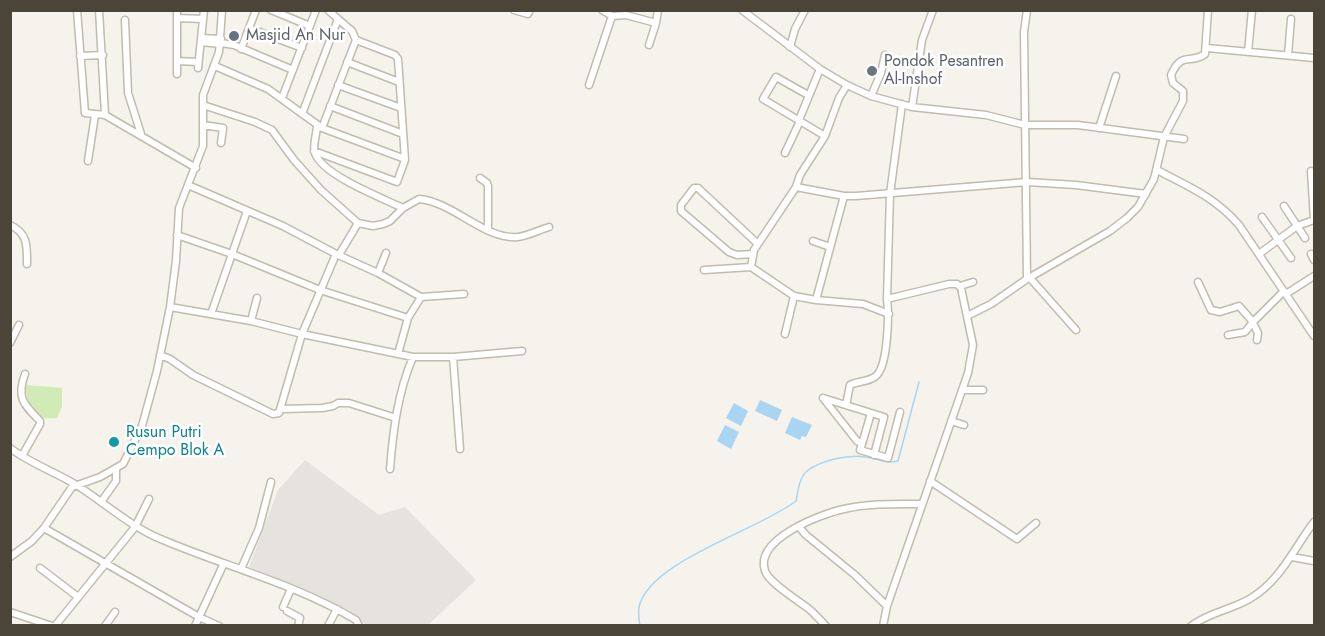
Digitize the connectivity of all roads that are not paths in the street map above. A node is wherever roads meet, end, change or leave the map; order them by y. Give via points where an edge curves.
1 (77, 10) edge
2 (99, 10) edge
3 (177, 10) edge
4 (204, 10) edge
5 (222, 10) edge
6 (256, 10) edge
7 (271, 10) edge
8 (316, 10) edge
9 (328, 10) edge
10 (514, 10) edge
11 (530, 10) edge
12 (602, 10) edge
13 (658, 10) edge
14 (742, 10) edge
15 (805, 10) edge
16 (933, 10) edge
17 (1028, 10) edge
18 (1208, 10) edge
19 (1252, 10) edge
20 (612, 16) junction
21 (177, 18) junction
22 (203, 19) junction
23 (338, 19) junction
24 (1291, 19) dead end
25 (125, 20) dead end
26 (656, 23) junction
27 (310, 26) junction
28 (249, 28) junction
29 (201, 40) junction
30 (356, 40) junction
31 (221, 42) junction
32 (649, 45) dead end
33 (790, 47) junction
34 (302, 48) junction
35 (1207, 48) junction
36 (241, 49) junction
37 (1248, 52) junction
38 (103, 55) junction
39 (885, 55) dead end
40 (1288, 55) junction
41 (80, 56) junction
42 (1314, 58) edge
43 (177, 61) junction
44 (347, 62) junction
45 (215, 66) junction
46 (820, 69) junction
47 (293, 70) junction
48 (177, 74) dead end
49 (1116, 76) dead end
50 (399, 82) junction
51 (338, 85) junction
52 (589, 85) dead end
53 (847, 85) junction
54 (808, 95) junction
55 (872, 96) junction
56 (282, 98) junction
57 (902, 104) junction
58 (202, 105) junction
59 (330, 106) junction
60 (912, 107) junction
61 (401, 108) junction
62 (302, 114) junction
63 (95, 115) junction
64 (105, 115) junction
65 (800, 121) junction
66 (1025, 124) junction
67 (203, 125) junction
68 (319, 127) junction
69 (1099, 128) junction
70 (141, 134) junction
71 (403, 134) junction
72 (825, 136) junction
73 (1164, 137) junction
74 (1184, 139) dead end
75 (221, 143) dead end
76 (314, 151) junction
77 (785, 153) dead end
78 (405, 159) junction
79 (88, 161) dead end
80 (196, 168) junction
81 (1157, 170) junction
82 (1311, 171) dead end
83 (480, 178) dead end
84 (1027, 182) junction
85 (188, 185) junction
86 (796, 188) junction
87 (891, 194) junction
88 (1146, 194) junction
89 (844, 195) junction
90 (1284, 206) dead end
91 (403, 208) junction
92 (247, 211) junction
93 (1262, 217) dead end
94 (1314, 220) edge
95 (358, 223) junction
96 (10, 225) edge
97 (1297, 226) junction
98 (549, 227) dead end
99 (488, 229) junction
100 (177, 235) junction
101 (1305, 238) dead end
102 (1278, 240) junction
103 (813, 241) dead end
104 (758, 244) junction
105 (830, 246) junction
106 (386, 253) dead end
107 (232, 254) junction
108 (753, 254) junction
109 (1259, 254) junction
110 (338, 255) junction
111 (1291, 258) dead end
112 (27, 264) dead end
113 (752, 267) junction
114 (704, 270) dead end
115 (378, 273) junction
116 (1314, 276) edge
117 (1029, 278) junction
118 (973, 282) dead end
119 (1198, 282) dead end
120 (960, 286) junction
121 (320, 290) junction
122 (1285, 292) junction
123 (464, 294) dead end
124 (794, 296) junction
125 (421, 297) junction
126 (257, 298) dead end
127 (887, 299) junction
128 (816, 300) junction
129 (170, 306) junction
130 (211, 314) junction
131 (889, 314) junction
132 (967, 316) junction
133 (408, 318) junction
134 (251, 321) junction
135 (1253, 323) junction
136 (19, 325) dead end
137 (1076, 330) dead end
138 (302, 334) junction
139 (785, 334) dead end
140 (1228, 335) dead end
141 (1314, 336) edge
142 (1257, 340) dead end
143 (10, 343) edge
144 (522, 351) dead end
145 (398, 354) junction
146 (160, 355) junction
147 (413, 357) junction
148 (453, 357) junction
149 (25, 374) dead end
150 (962, 390) junction
151 (983, 390) dead end
152 (846, 405) junction
153 (281, 409) junction
154 (900, 412) dead end
155 (872, 413) junction
156 (396, 418) junction
157 (951, 421) junction
158 (964, 425) dead end
159 (862, 444) junction
160 (10, 448) edge
161 (460, 449) dead end
162 (874, 454) junction
163 (22, 456) junction
164 (116, 469) junction
165 (390, 469) dead end
166 (930, 479) junction
167 (271, 482) dead end
168 (76, 485) junction
169 (149, 499) dead end
170 (101, 502) junction
171 (922, 504) junction
172 (1314, 522) edge
173 (1036, 523) dead end
174 (135, 527) junction
175 (799, 527) junction
176 (44, 528) junction
177 (10, 557) edge
178 (1292, 557) junction
179 (1314, 561) edge
180 (224, 563) junction
181 (106, 564) junction
182 (40, 568) dead end
183 (241, 569) junction
184 (291, 589) junction
185 (78, 597) junction
186 (887, 606) junction
187 (337, 609) junction
188 (10, 612) edge
189 (115, 612) dead end
190 (200, 617) junction
191 (49, 625) edge
192 (105, 626) edge
193 (195, 626) edge
194 (219, 626) edge
195 (298, 626) edge
196 (328, 626) edge
197 (358, 626) edge
198 (826, 626) edge
199 (883, 626) edge
200 (1191, 626) edge

1 - 41 street
2 - 38 street
3 - 21 street
4 - 22 street
5 - 31 street
6 - 28 street
7 - 27 street
8 - 27 street
9 - 23 street
10 - 11 street via 528,14
12 - 20 street
13 - 26 street
14 - 33 street
15 - 33 street
16 - 60 street via 922,40
17 - 66 street via 1024,23
18 - 35 street
19 - 37 street
20 - 26 street via 626,15
20 - 52 street
21 - 22 street
21 - 43 street
22 - 29 street
23 - 30 street via 354,33
23 - 62 street
24 - 40 street
25 - 70 street via 128,93
26 - 32 street
27 - 34 street
28 - 34 street
28 - 36 street
29 - 31 street
29 - 43 street via 198,65
30 - 44 street
30 - 50 street via 396,57
31 - 36 street
31 - 45 street
33 - 46 street
34 - 47 street
35 - 37 street
35 - 73 street via 1203,56 1184,58 1173,70 1171,79 1183,91 1184,98
36 - 47 street
37 - 40 street
38 - 41 street
38 - 64 street
39 - 55 street
40 - 42 street
41 - 63 street via 84,110
43 - 48 street
44 - 50 street
44 - 51 street
45 - 56 street via 254,81
45 - 58 street
46 - 53 street
46 - 54 street
47 - 56 street
49 - 69 street
50 - 61 street
51 - 59 street
51 - 61 street
53 - 55 street
53 - 72 street
54 - 65 street
54 - 65 street via 776,77 763,97
55 - 57 street
56 - 62 street
57 - 60 street
57 - 87 street
58 - 67 street
58 - 95 street via 272,130 321,190
59 - 68 street
59 - 71 street
60 - 66 street
61 - 71 street
62 - 68 street
63 - 64 street
63 - 79 street
64 - 70 street
65 - 72 street
65 - 77 street
66 - 69 street
66 - 84 street
67 - 75 street via 222,129
67 - 80 street via 203,146
68 - 76 street
68 - 78 street
69 - 73 street
70 - 80 street
71 - 78 street
72 - 86 street
73 - 74 street
73 - 81 street
76 - 78 street via 397,182
76 - 91 street via 342,180
80 - 85 street
81 - 88 street
81 - 109 street via 1221,206
82 - 94 street
83 - 99 street via 488,186
84 - 87 street
84 - 88 street
84 - 117 street
85 - 92 street
85 - 100 street via 179,208
86 - 89 street
86 - 104 street
87 - 89 street
87 - 127 street
88 - 117 street via 1119,225
89 - 105 street
90 - 97 street
91 - 95 street via 383,224
91 - 99 street via 423,199
92 - 107 street
92 - 110 street
93 - 102 street
94 - 97 street
95 - 110 street
96 - 112 street via 24,235
97 - 101 street
97 - 102 street
98 - 99 street via 519,237 502,236
100 - 107 street
100 - 129 street
102 - 109 street
102 - 111 street
103 - 105 street
104 - 108 street
104 - 108 street via 698,188 681,205 681,211 729,252
105 - 128 street
106 - 115 street
107 - 121 street
107 - 130 street
108 - 113 street
109 - 122 street
110 - 115 street
110 - 121 street
113 - 114 street
113 - 124 street
115 - 125 street
116 - 122 street
117 - 132 street
117 - 137 street
118 - 120 street
119 - 135 street via 1211,310 1220,312 1239,306
120 - 127 street via 949,284
120 - 132 street
121 - 133 street
121 - 138 street
122 - 135 street
122 - 141 street
123 - 125 street
124 - 128 street
124 - 139 street
125 - 133 street
126 - 134 street
127 - 131 street
128 - 131 street via 863,303
129 - 130 street
129 - 146 street
130 - 134 street
131 - 152 street via 878,375 850,385
132 - 150 street via 972,353
133 - 145 street
134 - 138 street
135 - 140 street via 1245,332
135 - 142 street
136 - 143 street
138 - 145 street
138 - 153 street
144 - 148 street
145 - 147 street
146 - 153 street via 273,414
146 - 164 street via 139,436 126,460
147 - 148 street
147 - 156 street
148 - 161 street
149 - 163 street via 21,384 24,404 40,424
150 - 151 street
150 - 157 street
152 - 155 street
152 - 159 street via 823,398
153 - 156 street via 349,403
154 - 162 street via 888,458
155 - 159 street
155 - 162 street via 884,417
156 - 165 street
157 - 158 street
157 - 166 street
159 - 162 street via 860,450
160 - 163 street
163 - 168 street
164 - 168 street
164 - 170 street via 116,481
166 - 171 street
166 - 173 street via 1014,538 1020,538
167 - 183 street via 259,528
168 - 170 street
168 - 176 street
169 - 174 street
170 - 174 street
171 - 175 street via 846,508
171 - 186 street
172 - 178 street
174 - 180 street
174 - 181 street
175 - 186 street
175 - 198 street via 770,546 763,562 765,572
176 - 177 street
176 - 181 street
178 - 179 street
178 - 200 street via 1257,594
180 - 183 street
180 - 190 street
181 - 185 street
181 - 190 street
182 - 185 street
183 - 184 street
184 - 187 street
184 - 195 street via 285,609 301,619
185 - 191 street
186 - 199 street
187 - 196 street
187 - 197 street via 356,620
188 - 191 street
189 - 192 street
190 - 193 street
190 - 194 street

